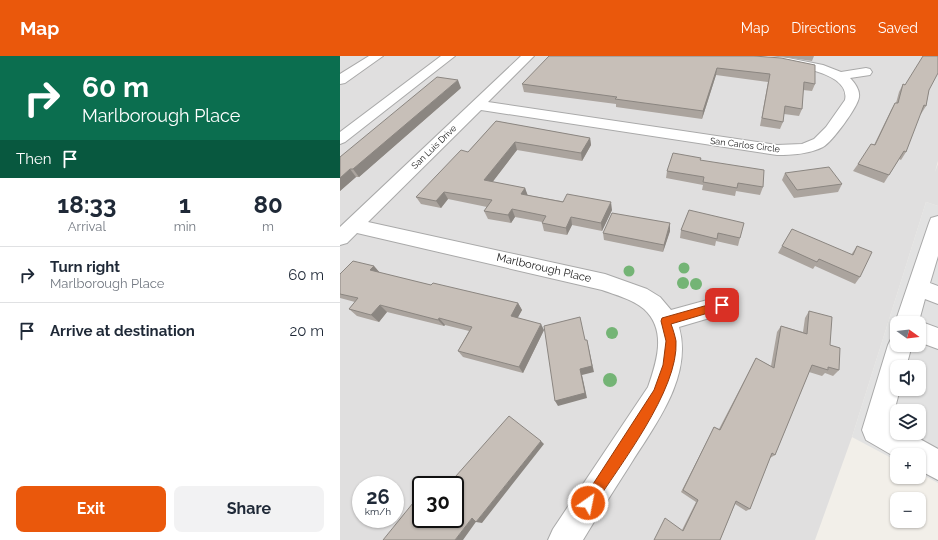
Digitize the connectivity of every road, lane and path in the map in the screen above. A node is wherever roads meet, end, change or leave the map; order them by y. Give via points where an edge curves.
1 (377, 56) edge
2 (449, 56) edge
3 (528, 56) edge
4 (731, 56) edge
5 (866, 72) dead end
6 (840, 76) junction
7 (340, 80) edge
8 (477, 105) junction
9 (340, 139) edge
10 (938, 223) edge
11 (347, 232) edge
12 (918, 287) junction
13 (938, 295) edge
14 (722, 305) dead end
15 (909, 316) edge
16 (666, 321) junction
17 (926, 334) edge
18 (938, 339) edge
19 (898, 352) edge
20 (938, 464) edge
21 (564, 540) edge

1 - 7 street
2 - 9 street
3 - 8 street, San Luis Drive
4 - 6 street, San Carlos Circle via 818,67
5 - 6 street
6 - 8 street, San Carlos Circle via 848,82 852,100 826,137 816,145 791,150 761,149
8 - 11 street, San Luis Drive
10 - 12 street
11 - 16 street, Marlborough Place via 605,282 639,295 652,303
12 - 13 street
12 - 15 street
14 - 16 street
16 - 21 street via 671,341 668,365 659,393
17 - 18 street
19 - 20 street via 876,430

